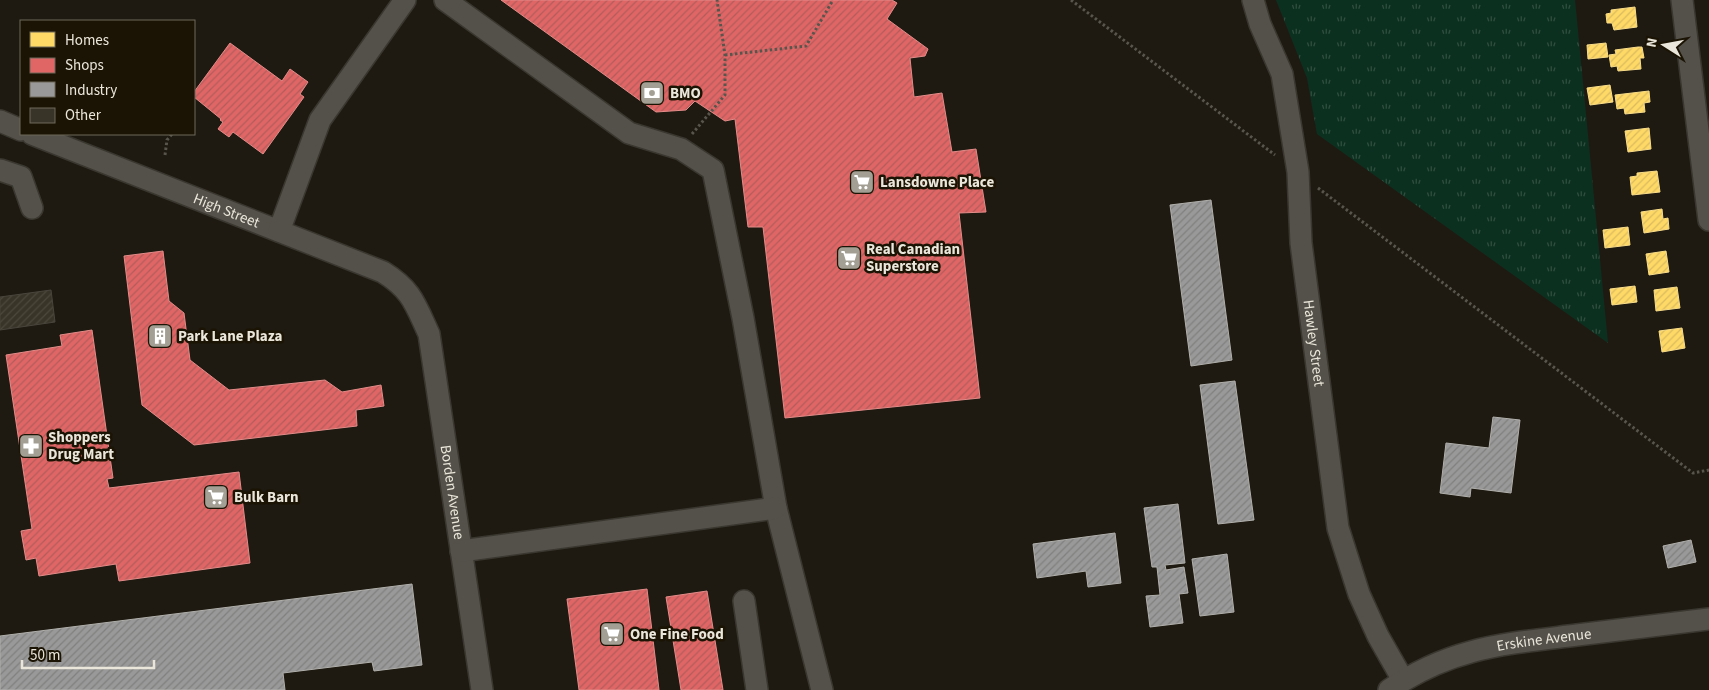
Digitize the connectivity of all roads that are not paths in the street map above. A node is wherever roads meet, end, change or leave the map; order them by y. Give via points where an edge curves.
1 (405, 0) edge
2 (445, 0) edge
3 (1253, 0) edge
4 (1682, 0) edge
5 (0, 121) edge
6 (20, 130) edge
7 (35, 135) edge
8 (0, 170) edge
9 (32, 208) dead end
10 (1709, 220) edge
11 (279, 231) junction
12 (413, 299) joint
13 (776, 508) junction
14 (461, 552) junction
15 (744, 601) dead end
16 (1709, 619) edge
17 (1396, 685) edge
18 (482, 690) edge
19 (757, 690) edge
20 (822, 690) edge

1 - 11 street via 320,120
2 - 13 street via 629,133 681,149 713,170
3 - 17 street, Hawley Street via 1282,74 1298,172 1301,243 1338,528 1359,594
4 - 10 street
5 - 6 street
7 - 11 street, High Street
8 - 9 street via 21,177
11 - 12 street, High Street via 383,272 402,284
12 - 14 street, Borden Avenue via 429,334
13 - 14 street
13 - 20 street
14 - 18 street, Borden Avenue
15 - 19 street
16 - 17 street, Erskine Avenue via 1483,647 1443,660

